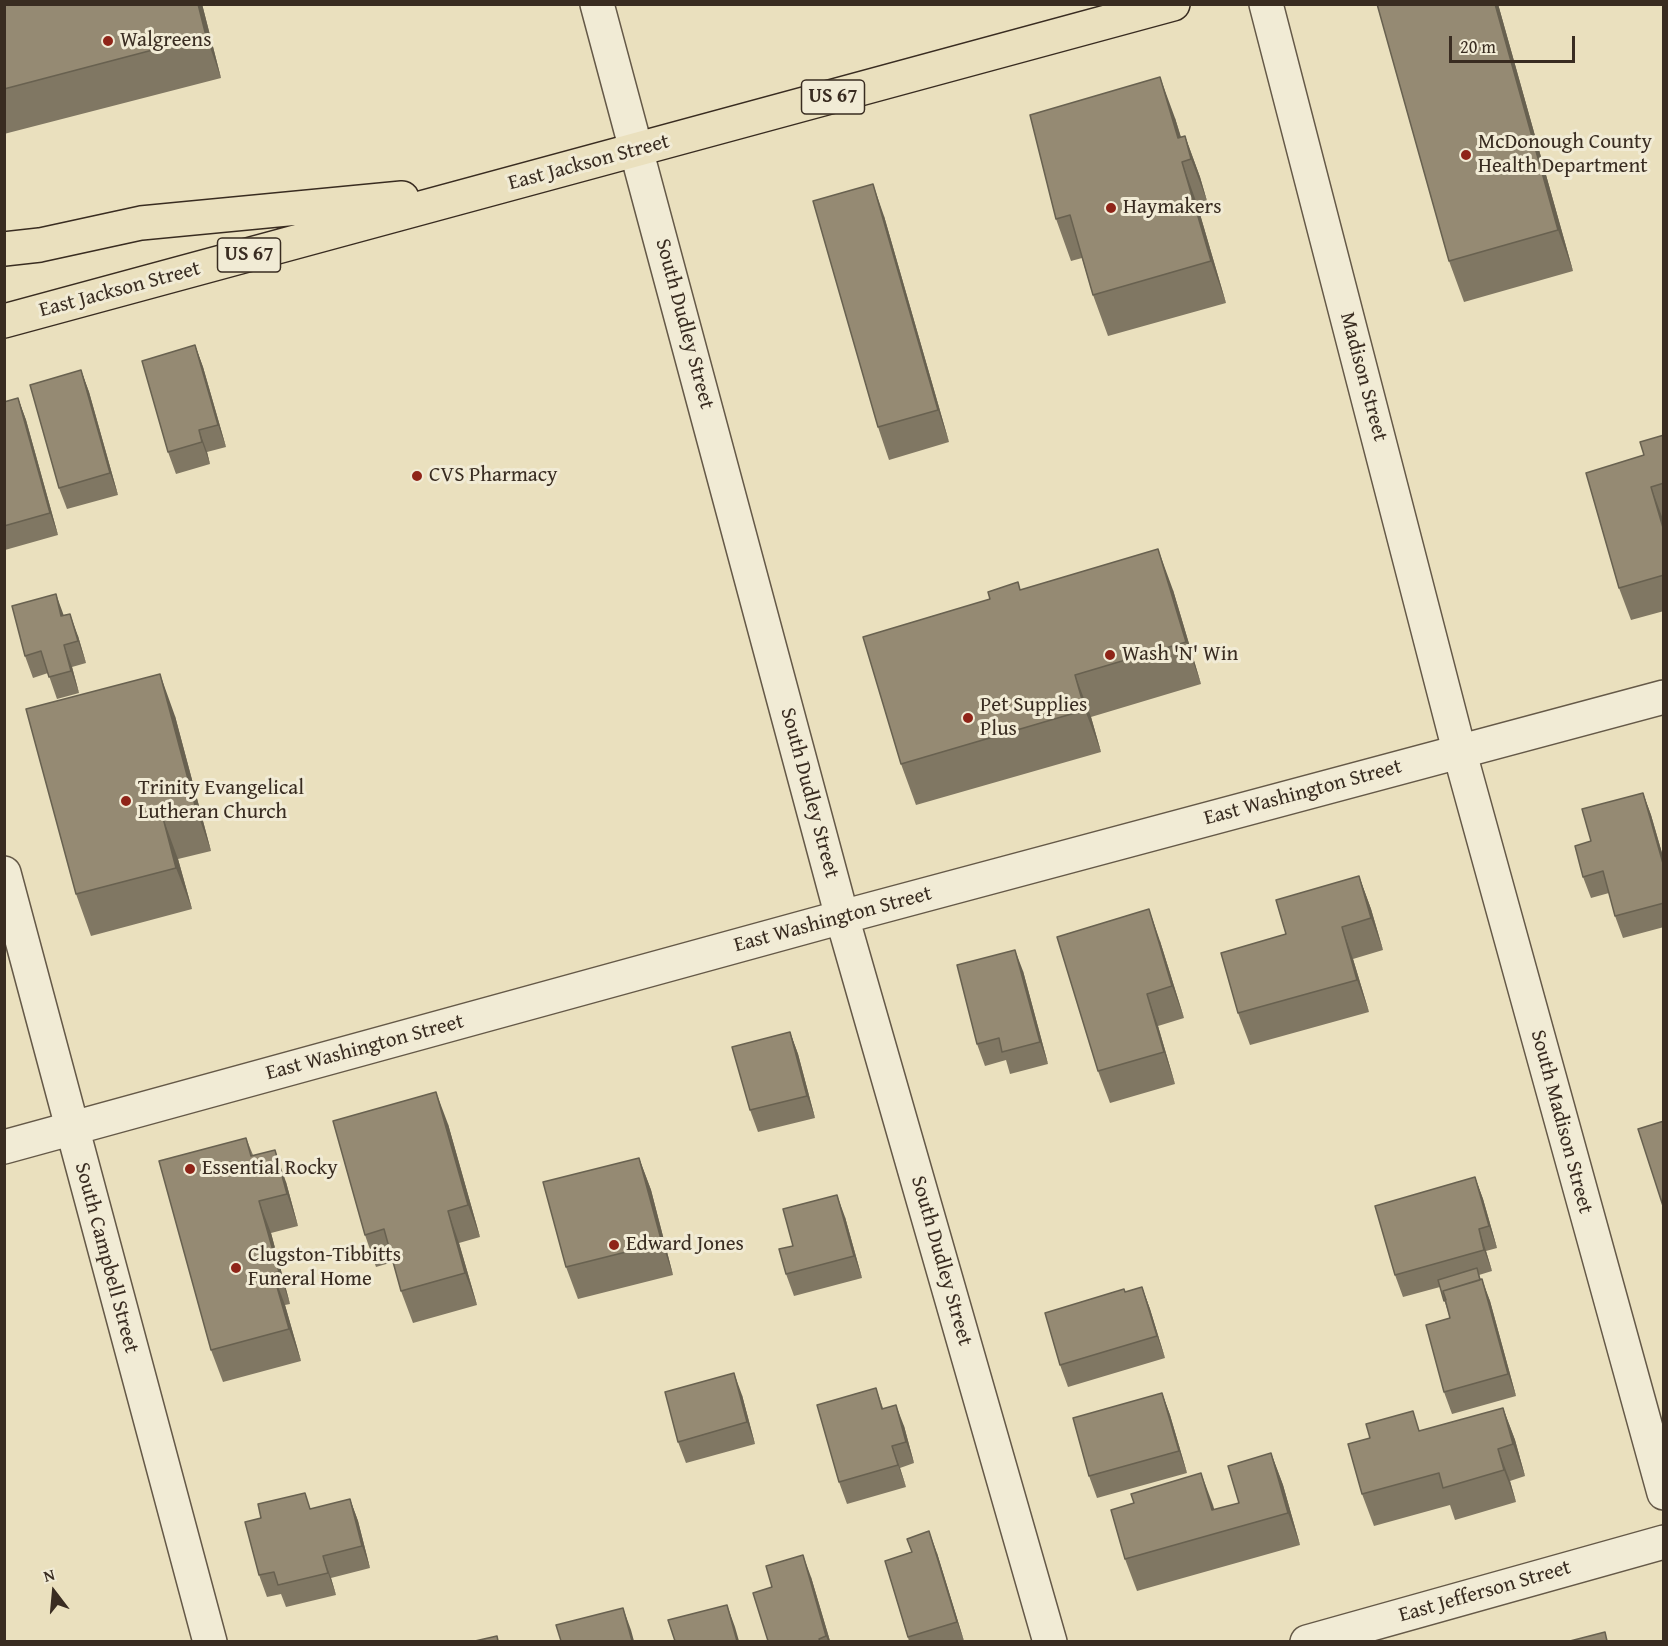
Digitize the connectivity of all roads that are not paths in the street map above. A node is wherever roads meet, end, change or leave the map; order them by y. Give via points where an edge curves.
1 (597, 4) edge
2 (1173, 4) edge
3 (1266, 4) edge
4 (637, 150) junction
5 (494, 189) junction
6 (4, 249) edge
7 (4, 321) edge
8 (1664, 697) edge
9 (1460, 750) junction
10 (4, 873) edge
11 (843, 917) junction
12 (71, 1129) junction
13 (4, 1147) edge
14 (1664, 1493) edge
15 (1664, 1542) edge
16 (210, 1641) edge
17 (1050, 1641) edge
18 (1307, 1641) edge

1 - 4 street, South Dudley Street
2 - 4 highway, East Jackson Street / US 67
3 - 9 street, Madison Street
4 - 5 highway, East Jackson Street / US 67
4 - 11 street, South Dudley Street
5 - 6 highway via 141,223
5 - 7 highway, East Jackson Street / US 67
8 - 9 street, East Washington Street
9 - 11 street, East Washington Street
9 - 14 street, South Madison Street
10 - 12 street, South Campbell Street
11 - 12 street, East Washington Street
11 - 17 street, South Dudley Street
12 - 13 street, East Washington Street
12 - 16 street, South Campbell Street
15 - 18 street, East Jefferson Street

